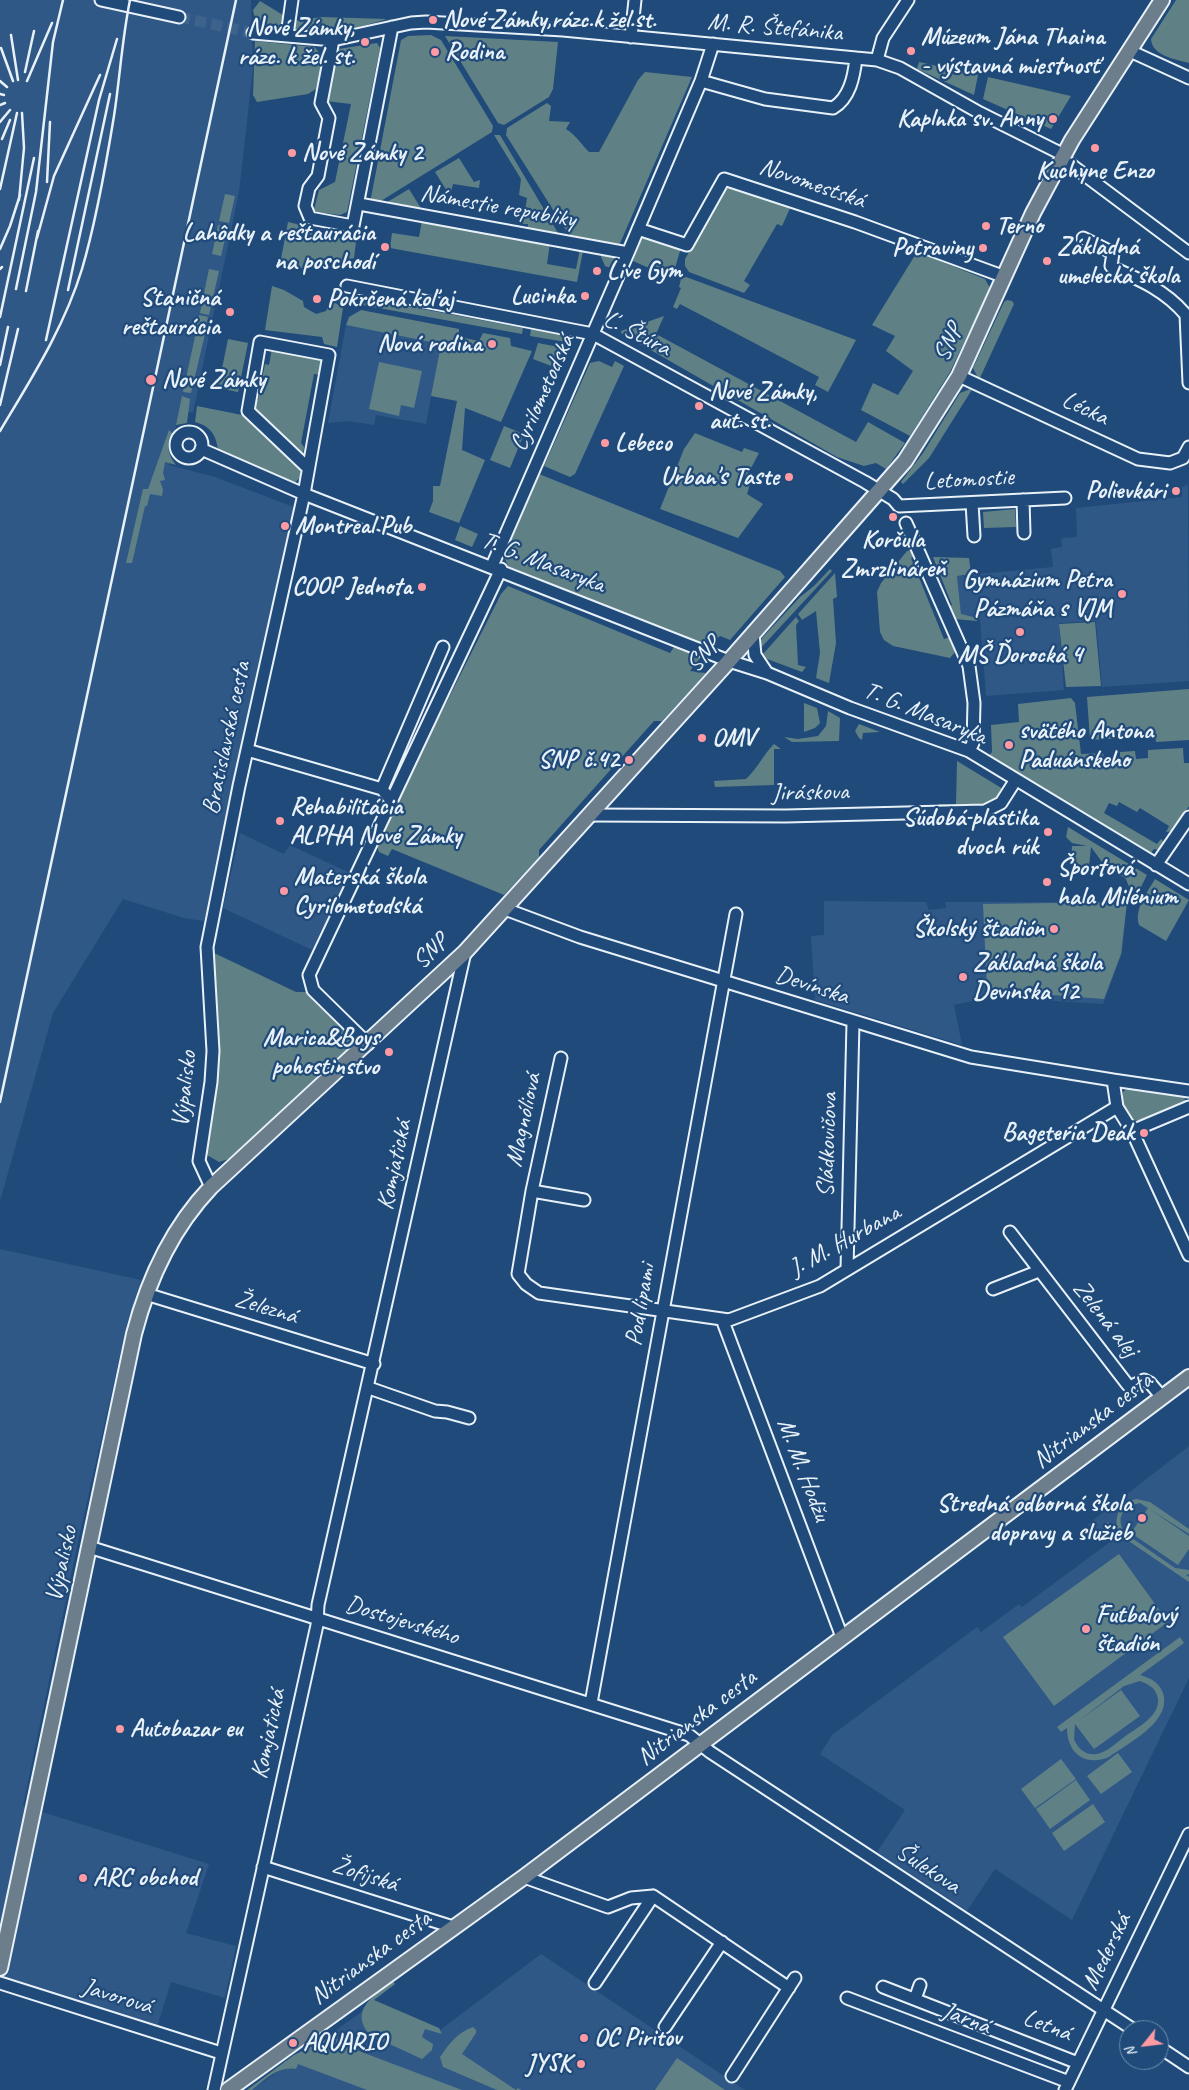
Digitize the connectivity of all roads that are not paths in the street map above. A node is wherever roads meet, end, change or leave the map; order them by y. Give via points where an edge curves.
1 (101, 0) edge
2 (292, 0) edge
3 (635, 0) edge
4 (908, 0) edge
5 (1162, 0) edge
6 (179, 18) tunnel mouth
7 (392, 27) junction
8 (253, 33) tunnel mouth
9 (287, 35) junction
10 (631, 38) junction
11 (333, 40) junction
12 (713, 44) junction
13 (1130, 51) junction
14 (856, 58) junction
15 (877, 60) junction
16 (1189, 78) edge
17 (701, 81) junction
18 (1067, 160) junction
19 (359, 204) junction
20 (638, 229) junction
21 (1083, 238) dead end
22 (628, 253) junction
23 (1189, 253) edge
24 (1005, 277) junction
25 (347, 286) dead end
26 (593, 334) junction
27 (959, 376) junction
28 (1189, 383) edge
29 (1189, 447) edge
30 (201, 449) dead end
31 (308, 468) junction
32 (880, 491) junction
33 (304, 494) junction
34 (1065, 498) dead end
35 (1022, 500) junction
36 (972, 503) junction
37 (906, 523) dead end
38 (1024, 533) dead end
39 (974, 536) dead end
40 (496, 568) junction
41 (753, 634) junction
42 (443, 647) dead end
43 (729, 661) junction
44 (767, 673) junction
45 (247, 750) junction
46 (969, 751) junction
47 (1015, 781) junction
48 (382, 789) junction
49 (392, 802) junction
50 (590, 815) junction
51 (1189, 818) edge
52 (1156, 865) junction
53 (1189, 884) edge
54 (505, 909) junction
55 (736, 914) dead end
56 (465, 952) junction
57 (723, 981) junction
58 (210, 992) joint
59 (854, 1022) junction
60 (368, 1044) junction
61 (561, 1058) dead end
62 (1113, 1080) junction
63 (1189, 1091) edge
64 (1117, 1107) junction
65 (1189, 1107) edge
66 (287, 1118) joint
67 (1132, 1131) junction
68 (211, 1187) junction
69 (532, 1191) junction
70 (584, 1200) dead end
71 (1010, 1232) dead end
72 (1189, 1255) edge
73 (847, 1269) junction
74 (1039, 1271) junction
75 (993, 1289) dead end
76 (539, 1293) joint
77 (146, 1294) junction
78 (663, 1309) junction
79 (722, 1319) junction
80 (374, 1364) junction
81 (1189, 1377) edge
82 (368, 1388) junction
83 (1162, 1397) junction
84 (469, 1418) dead end
85 (89, 1547) junction
86 (318, 1618) junction
87 (842, 1637) junction
88 (591, 1703) junction
89 (699, 1744) junction
90 (1189, 1834) edge
91 (262, 1866) junction
92 (524, 1877) junction
93 (653, 1896) junction
94 (626, 1900) junction
95 (640, 1914) junction
96 (453, 1927) junction
97 (722, 1942) junction
98 (0, 1968) edge
99 (594, 1983) dead end
100 (0, 1984) edge
101 (920, 1985) dead end
102 (883, 1987) dead end
103 (847, 1998) dead end
104 (915, 1999) junction
105 (1104, 2010) junction
106 (1119, 2020) edge
107 (665, 2027) dead end
108 (221, 2053) junction
109 (1169, 2054) edge
110 (1078, 2063) junction
111 (1189, 2067) edge
112 (732, 2076) dead end
113 (1067, 2086) edge
114 (214, 2090) edge
115 (228, 2090) edge

1 - 6 street
2 - 9 street
3 - 10 street
4 - 15 street via 884,38
5 - 13 main road, SNP
7 - 10 street, M. R. Štefánika via 426,22 563,30
7 - 11 street, M. R. Štefánika
7 - 19 street
8 - 9 street, M. R. Štefánika
9 - 11 street, M. R. Štefánika
10 - 12 street, M. R. Štefánika
11 - 19 street via 321,103 329,118 318,176 309,188 305,206 310,218 353,226
12 - 14 street, M. R. Štefánika
12 - 17 street, Cyrilometodská
13 - 16 street
13 - 18 main road, SNP
14 - 15 street, M. R. Štefánika
14 - 17 street via 853,81 833,108 765,99
15 - 18 street, M. R. Štefánika via 900,68
17 - 20 street, Cyrilometodská
18 - 23 street, M. R. Štefánika
18 - 24 main road, SNP via 1033,213
19 - 22 street, Námestie republiky
20 - 22 street, Cyrilometodská
20 - 24 street, Novomestská via 687,245 724,178
21 - 28 street via 1112,253 1110,266 1148,283 1186,315
22 - 26 street, Cyrilometodská
24 - 27 main road, SNP
25 - 26 street, Ľ. Štúra
26 - 32 street, Ľ. Štúra via 799,452
26 - 40 street, Cyrilometodská
27 - 29 street, Lécka via 1138,459 1170,463 1183,458
27 - 32 main road, SNP via 905,460
30 - 33 street, T. G. Masaryka
31 - 31 street, Bratislavská cesta via 329,355 260,342 248,412
31 - 33 street, Bratislavská cesta
32 - 36 street, Letomostie via 893,498 899,506
32 - 41 main road, SNP
33 - 40 street, T. G. Masaryka
33 - 45 street, Bratislavská cesta
34 - 35 street, Letomostie
35 - 36 street, Letomostie
35 - 38 street
36 - 39 street
37 - 46 street via 969,666 974,703 973,743
40 - 43 street, T. G. Masaryka
40 - 49 street, Cyrilometodská
41 - 43 main road, SNP
41 - 44 street via 755,655
42 - 48 street
43 - 44 street, T. G. Masaryka
43 - 50 main road, SNP
44 - 46 street, T. G. Masaryka via 850,708
45 - 48 street
45 - 58 street, Bratislavská cesta via 207,947
46 - 47 street, T. G. Masaryka
47 - 50 street, Jiráskova via 1001,803 985,811 786,816
47 - 52 street, T. G. Masaryka
48 - 49 street
49 - 60 street, Cyrilometodská via 310,974 313,990
50 - 54 main road, SNP
51 - 52 street
52 - 53 street, T. G. Masaryka
54 - 56 main road, SNP
54 - 57 street, Devínska via 580,937
55 - 57 street, Pod lipami
56 - 60 main road, SNP
56 - 80 street, Komjatická
57 - 59 street, Devínska
57 - 78 street, Pod lipami
58 - 68 street, Výpalisko via 211,1082 199,1161
59 - 62 street, Devínska via 971,1057
59 - 73 street, Sládkovičova
60 - 66 main road, SNP
61 - 69 street, Magnóliová
62 - 63 street, Devínska
62 - 64 street
64 - 67 street
64 - 73 street, J. M. Hurbana
65 - 67 street
66 - 68 main road, Výpalisko
67 - 72 street
68 - 77 main road, Výpalisko via 167,1249
69 - 70 street, Magnóliová
69 - 76 street, Magnóliová via 518,1274
71 - 74 street, Zelená alej
73 - 79 street, J. M. Hurbana via 820,1286 729,1320
74 - 75 street, Zelená alej
74 - 83 street, Zelená alej via 1127,1384 1130,1387 1144,1380
76 - 78 street, J. M. Hurbana
77 - 80 street, Železná
77 - 85 main road, Výpalisko via 134,1334
78 - 79 street, J. M. Hurbana
78 - 88 street, Pod lipami
79 - 87 street, M. M. Hodžu
80 - 82 street, Komjatická
81 - 83 main road, Nitrianska cesta
82 - 84 street via 435,1411
82 - 86 street, Komjatická via 318,1605
83 - 87 main road, Nitrianska cesta
85 - 86 street, Dostojevského
85 - 98 main road, Výpalisko
86 - 88 street, Dostojevského
86 - 91 street, Komjatická
87 - 89 main road, Nitrianska cesta
88 - 89 street, Dostojevského via 689,1735
89 - 92 main road, Nitrianska cesta
89 - 105 street, Šulekova
90 - 105 street, Mederská
91 - 96 street, Žofijská
91 - 108 street, Komjatická
92 - 94 street via 608,1907
92 - 96 main road, Nitrianska cesta
93 - 94 street
93 - 95 street
93 - 97 street
94 - 95 street via 636,1904
95 - 99 street
96 - 115 main road, Nitrianska cesta
97 - 107 street
97 - 112 street via 792,1983
100 - 108 street, Javorová
101 - 104 street
102 - 104 street, Letná
103 - 113 street, Jarná
104 - 110 street, Letná
105 - 106 street, Šulekova
105 - 110 street, Mederská
108 - 114 street, Komjatická
109 - 111 street
110 - 113 street, Mederská

